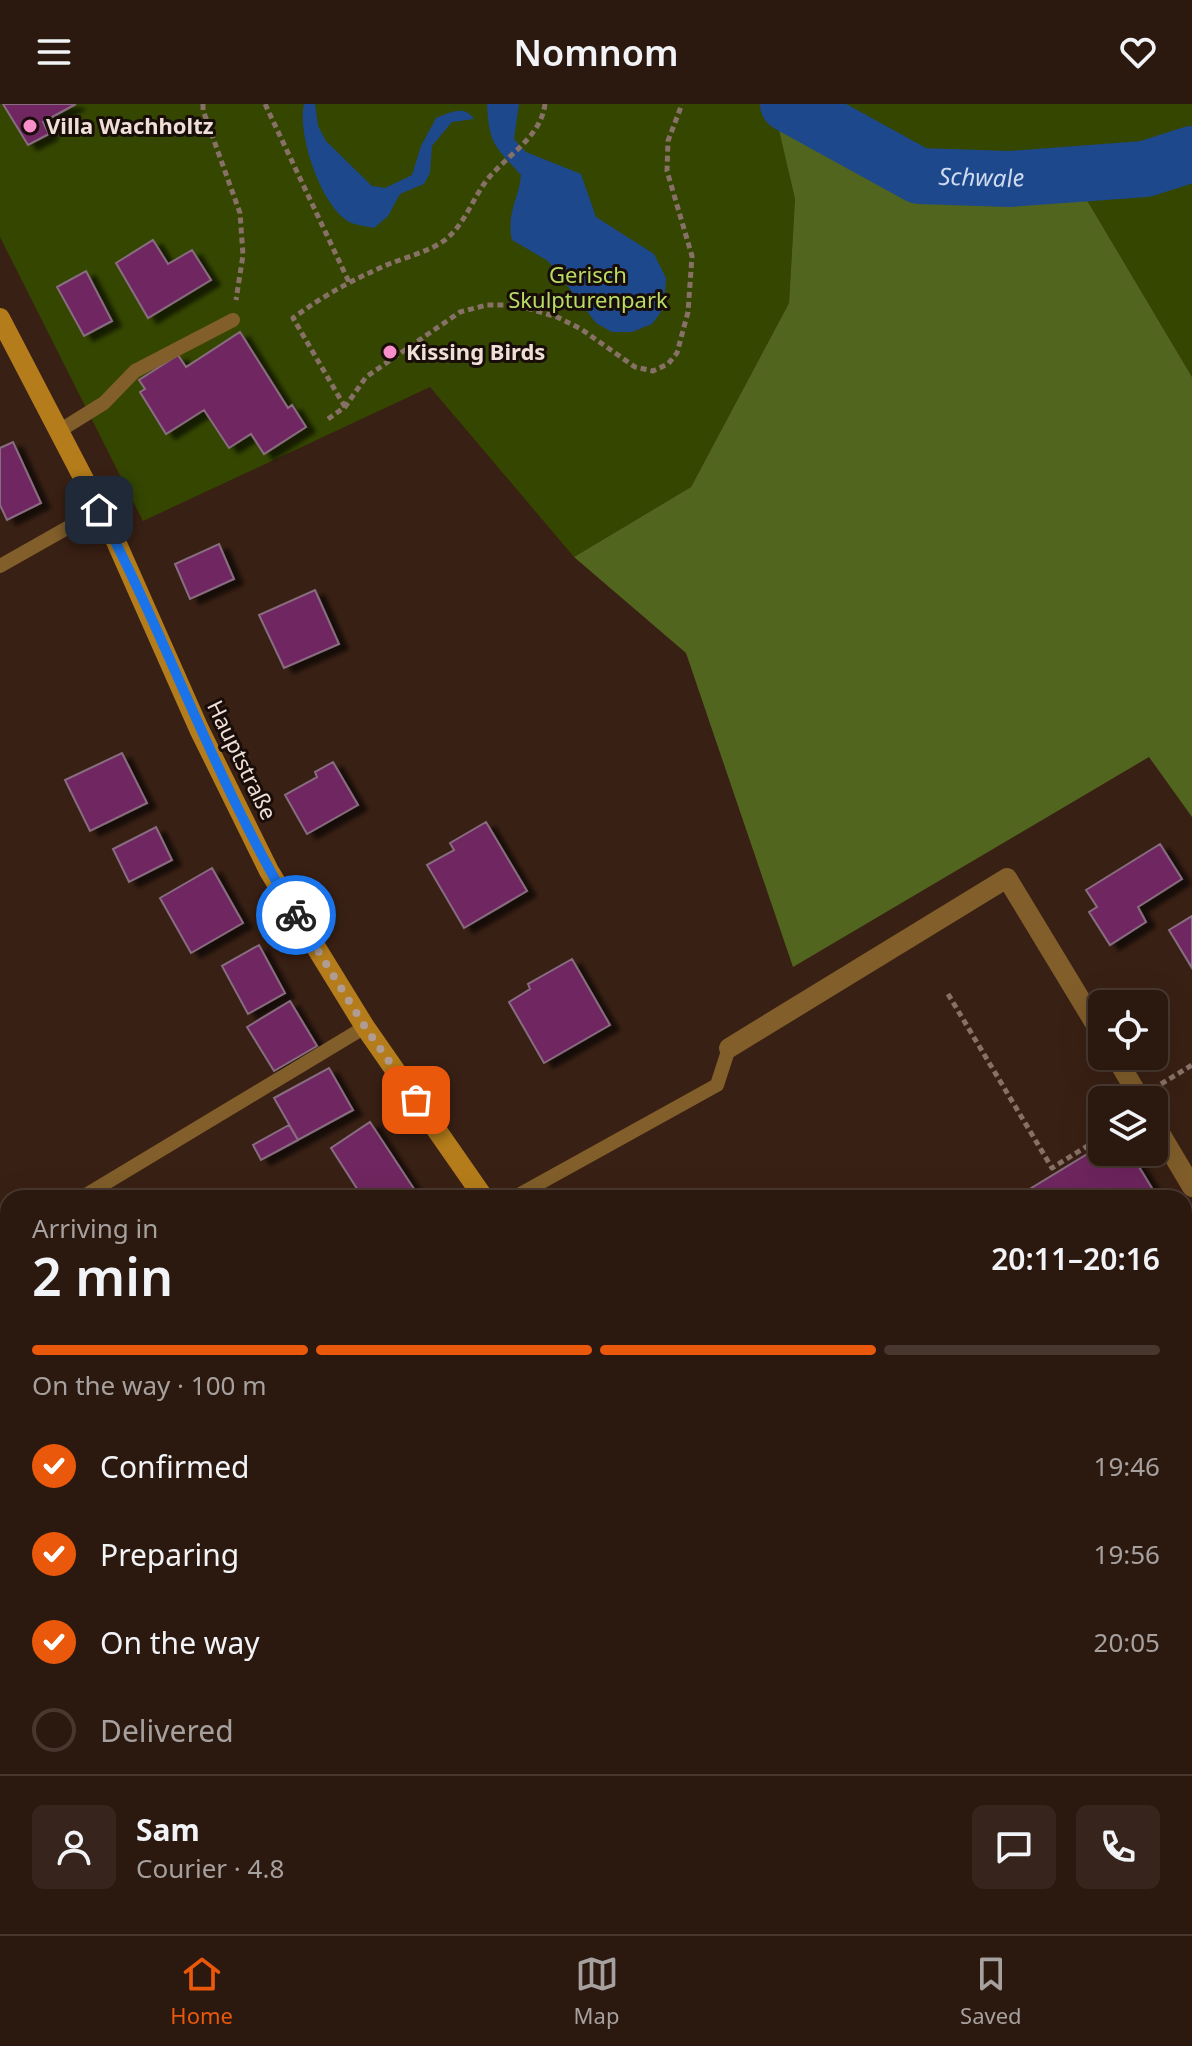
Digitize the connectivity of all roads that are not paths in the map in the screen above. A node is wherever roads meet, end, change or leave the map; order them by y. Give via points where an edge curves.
1 (0, 318) edge
2 (233, 320) road end
3 (59, 431) junction
4 (99, 510) junction
5 (0, 566) edge
6 (1088, 1012) edge
7 (365, 1027) junction
8 (729, 1048) joint
9 (1168, 1147) edge
10 (1192, 1187) edge
11 (94, 1190) edge
12 (478, 1190) edge
13 (527, 1190) edge

1 - 3 street, Hauptstraße
2 - 3 lane via 135,371 104,403
3 - 4 street, Hauptstraße
4 - 5 lane
4 - 7 street, Hauptstraße via 269,871
6 - 8 street via 1007,878
7 - 11 lane
7 - 12 street, Hauptstraße
8 - 13 lane via 717,1085
9 - 10 street

